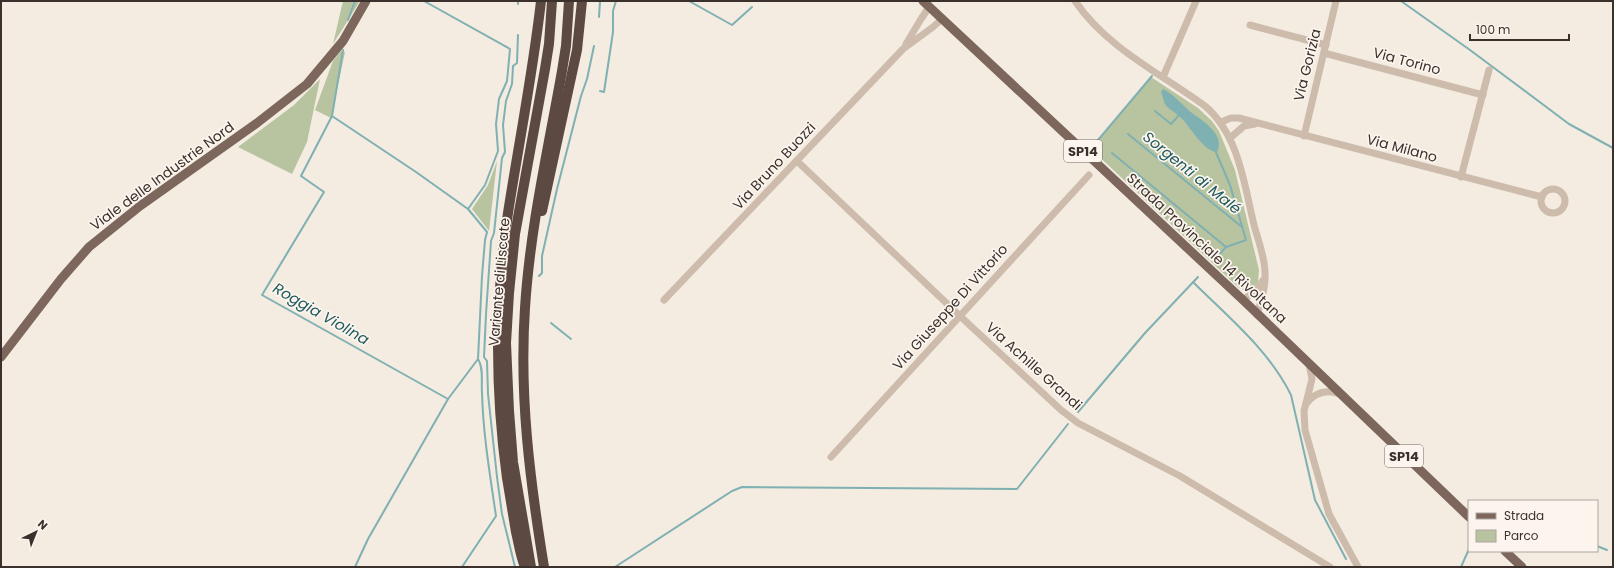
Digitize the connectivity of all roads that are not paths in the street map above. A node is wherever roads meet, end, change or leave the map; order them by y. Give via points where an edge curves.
1 (366, 1) edge
2 (542, 1) edge
3 (552, 1) edge
4 (569, 1) edge
5 (582, 1) edge
6 (1075, 1) edge
7 (1196, 1) edge
8 (1336, 1) edge
9 (926, 4) edge
10 (942, 19) junction
11 (1250, 25) dead end
12 (1326, 45) junction
13 (903, 49) junction
14 (1324, 53) junction
15 (1489, 70) dead end
16 (1163, 77) junction
17 (1483, 95) junction
18 (1221, 122) junction
19 (1257, 124) junction
20 (1304, 136) junction
21 (1230, 138) junction
22 (797, 161) junction
23 (1089, 175) dead end
24 (1461, 177) junction
25 (1542, 197) dead end
26 (1265, 277) junction
27 (664, 300) dead end
28 (1243, 300) junction
29 (1257, 315) junction
30 (960, 316) junction
31 (1, 357) edge
32 (1309, 364) junction
33 (1340, 394) junction
34 (1305, 406) junction
35 (525, 418) junction
36 (831, 457) dead end
37 (1468, 516) edge
38 (1506, 552) edge
39 (525, 567) edge
40 (531, 567) edge
41 (544, 567) edge
42 (1330, 567) edge
43 (1358, 567) edge
44 (1522, 567) edge

1 - 31 main road, Viale delle Industrie Nord via 338,48 312,78 285,102 140,206 89,247
2 - 39 highway via 508,214 498,334 504,460 518,544
3 - 40 highway, Variante di Liscate via 549,44 515,234 507,319 507,378 513,462
4 - 35 highway, Variante di Liscate via 565,52 535,213 528,272 523,343
5 - 35 highway via 577,50 534,257 526,361
6 - 16 street via 1107,37
7 - 16 street
8 - 12 street, Via Gorizia
9 - 10 main road, Strada Provinciale 14 Rivoltana / SP14
9 - 13 street, Via Bruno Buozzi via 921,19
10 - 13 street, Via Bruno Buozzi
10 - 28 main road, Strada Provinciale 14 Rivoltana / SP14
11 - 12 street
12 - 14 street, Via Gorizia
13 - 22 street, Via Bruno Buozzi
14 - 17 street, Via Torino
14 - 20 street, Via Gorizia
15 - 17 street
16 - 18 street via 1205,106
17 - 24 street
18 - 19 street, Via Milano via 1236,118
18 - 21 street
19 - 20 street, Via Milano
19 - 21 street via 1244,126
20 - 24 street, Via Milano
21 - 26 street via 1241,168
22 - 27 street, Via Bruno Buozzi
22 - 30 street, Via Achille Grandi
23 - 30 street, Via Giuseppe Di Vittorio
24 - 25 street, Via Milano
26 - 28 street via 1257,290
26 - 29 street
28 - 29 main road, Strada Provinciale 14 Rivoltana / SP14
29 - 32 main road, Strada Provinciale 14 Rivoltana / SP14
30 - 36 street, Via Giuseppe Di Vittorio
30 - 42 street, Via Achille Grandi via 1078,423 1180,476
32 - 33 main road, Strada Provinciale 14 Rivoltana / SP14
32 - 34 street via 1312,379
33 - 34 street via 1321,392
33 - 37 main road, Strada Provinciale 14 Rivoltana / SP14
34 - 43 street via 1304,430 1327,507 1335,527
35 - 41 highway, Variante di Liscate via 534,506
38 - 44 main road

